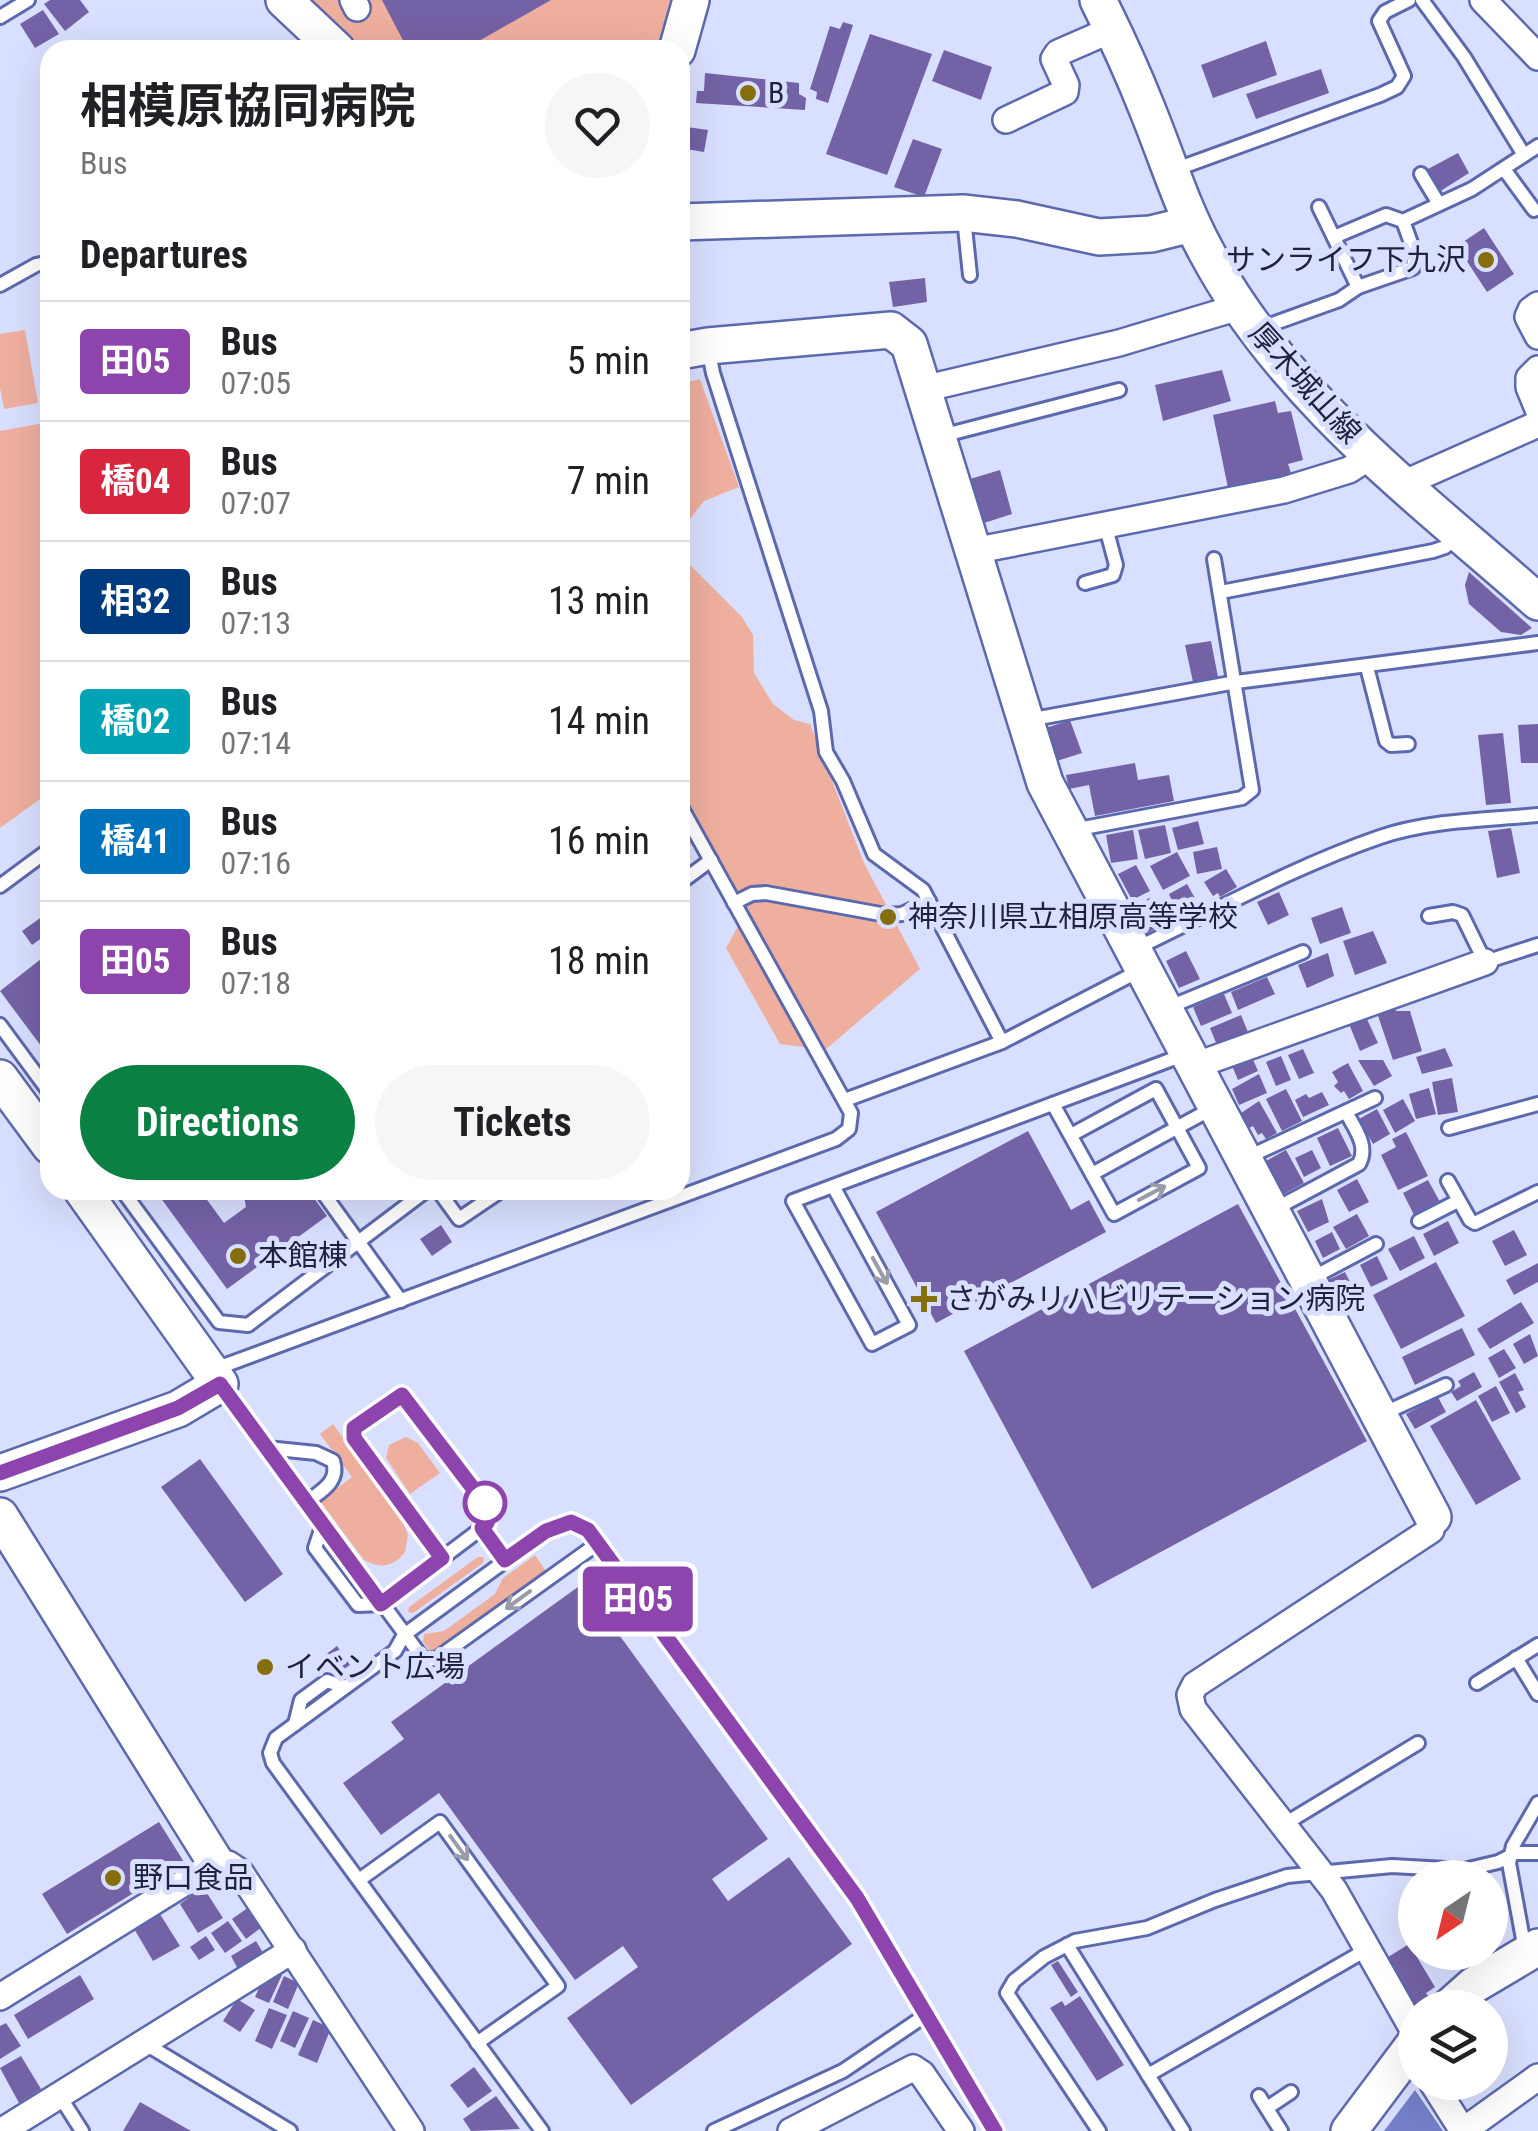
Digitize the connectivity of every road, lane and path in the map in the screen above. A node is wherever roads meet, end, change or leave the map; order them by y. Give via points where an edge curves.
1 (28, 0) edge
2 (284, 0) edge
3 (691, 0) edge
4 (1409, 0) edge
5 (1422, 0) edge
6 (1483, 0) edge
7 (1106, 14) edge
8 (0, 17) edge
9 (326, 40) edge
10 (681, 40) edge
11 (1538, 58) edge
12 (1006, 120) dead end
13 (1538, 146) edge
14 (1524, 155) junction
15 (1504, 170) junction
16 (1171, 171) junction
17 (1421, 174) dead end
18 (1439, 204) junction
19 (1319, 207) dead end
20 (1534, 210) dead end
21 (963, 213) junction
22 (690, 222) edge
23 (1402, 222) junction
24 (1192, 224) junction
25 (1334, 237) junction
26 (40, 263) edge
27 (970, 275) dead end
28 (0, 285) edge
29 (1358, 287) junction
30 (1538, 305) edge
31 (1246, 319) junction
32 (1538, 336) edge
33 (694, 349) edge
34 (1538, 369) edge
35 (923, 389) junction
36 (1119, 390) dead end
37 (1538, 409) edge
38 (1538, 424) edge
39 (938, 437) junction
40 (1372, 455) junction
41 (1404, 483) junction
42 (1106, 524) junction
43 (1460, 533) junction
44 (974, 551) junction
45 (1214, 558) dead end
46 (1085, 583) dead end
47 (1220, 592) junction
48 (1538, 602) edge
49 (1538, 643) edge
50 (1366, 667) junction
51 (1236, 682) junction
52 (1026, 720) junction
53 (1408, 744) dead end
54 (1538, 814) edge
55 (690, 823) edge
56 (1071, 831) junction
57 (40, 856) edge
58 (710, 860) junction
59 (690, 875) edge
60 (0, 886) edge
61 (929, 901) junction
62 (734, 903) junction
63 (1429, 916) dead end
64 (1538, 945) edge
65 (1303, 952) dead end
66 (1138, 959) junction
67 (1485, 962) junction
68 (1165, 1009) junction
69 (0, 1025) edge
70 (1002, 1042) junction
71 (1191, 1060) junction
72 (0, 1078) edge
73 (40, 1079) edge
74 (1375, 1098) dead end
75 (845, 1100) junction
76 (1053, 1104) junction
77 (1538, 1104) edge
78 (1216, 1106) junction
79 (1346, 1112) junction
80 (1177, 1128) junction
81 (1449, 1128) dead end
82 (40, 1132) edge
83 (1071, 1136) junction
84 (1244, 1160) junction
85 (1092, 1174) junction
86 (1448, 1181) dead end
87 (832, 1186) junction
88 (1538, 1192) edge
89 (690, 1193) edge
90 (91, 1200) edge
91 (128, 1200) edge
92 (329, 1200) edge
93 (414, 1200) edge
94 (445, 1200) edge
95 (487, 1200) edge
96 (671, 1200) edge
97 (1458, 1201) junction
98 (1271, 1211) junction
99 (1419, 1221) dead end
100 (359, 1242) junction
101 (1376, 1244) dead end
102 (1308, 1280) junction
103 (401, 1301) junction
104 (186, 1306) junction
105 (217, 1377) junction
106 (1446, 1385) dead end
107 (1379, 1416) junction
108 (267, 1448) junction
109 (0, 1473) edge
110 (307, 1502) junction
111 (0, 1516) edge
112 (1433, 1517) joint
113 (482, 1528) junction
114 (597, 1544) junction
115 (442, 1558) junction
116 (505, 1560) junction
117 (381, 1604) junction
118 (404, 1635) junction
119 (1538, 1644) edge
120 (1516, 1658) junction
121 (1477, 1684) dead end
122 (1538, 1694) edge
123 (1418, 1743) dead end
124 (1538, 1803) edge
125 (1283, 1826) junction
126 (1538, 1853) edge
127 (1510, 1857) junction
128 (216, 1863) junction
129 (1319, 1874) junction
130 (359, 1880) junction
131 (1066, 1945) junction
132 (292, 1950) junction
133 (1366, 1950) junction
134 (1532, 1950) edge
135 (1468, 1990) edge
136 (0, 1997) edge
137 (1398, 2013) edge
138 (926, 2015) junction
139 (144, 2043) junction
140 (477, 2043) junction
141 (1398, 2066) edge
142 (1148, 2076) junction
143 (1538, 2076) edge
144 (1291, 2092) dead end
145 (59, 2095) junction
146 (1259, 2096) dead end
147 (1443, 2100) edge
148 (1267, 2108) junction
149 (826, 2124) edge
150 (2, 2131) edge
151 (82, 2131) edge
152 (290, 2131) edge
153 (411, 2131) edge
154 (542, 2131) edge
155 (714, 2131) edge
156 (791, 2131) edge
157 (961, 2131) edge
158 (995, 2131) edge
159 (1099, 2131) edge
160 (1183, 2131) edge
161 (1281, 2131) edge
162 (1349, 2131) edge
163 (1463, 2131) edge

1 - 8 lane
2 - 9 street
3 - 10 street
4 - 16 lane via 1379,21 1404,76 1397,87
5 - 14 lane
6 - 11 street
7 - 12 street via 1054,59 1065,92
7 - 16 street, 厚木城山線
13 - 14 lane
14 - 15 lane
15 - 18 lane
15 - 20 lane
16 - 24 street, 厚木城山線
17 - 18 lane
18 - 23 lane
19 - 25 lane
21 - 22 street
21 - 24 street via 1099,236
21 - 27 lane
23 - 25 lane via 1386,215
23 - 29 lane via 1416,254 1414,268
24 - 31 street, 厚木城山線
25 - 29 lane
26 - 28 lane
29 - 31 lane via 1339,300
30 - 32 street via 1528,317
31 - 35 street
31 - 40 street, 厚木城山線 via 1293,379
33 - 35 street via 891,330 909,344
33 - 61 lane via 713,373 821,711 826,752 874,854
34 - 37 street via 1528,378
35 - 39 street
36 - 39 lane
38 - 41 street
39 - 44 street
40 - 41 street, 厚木城山線
40 - 42 street via 1349,470 1284,490
41 - 43 street, 厚木城山線
42 - 44 street
42 - 46 lane via 1116,565 1112,574
43 - 47 lane via 1434,551
43 - 48 street, 厚木城山線
44 - 52 street
45 - 47 lane
47 - 51 lane
49 - 50 lane
50 - 51 lane
50 - 53 lane via 1386,741
51 - 52 lane
51 - 56 lane via 1252,782 1247,796
52 - 56 street via 1046,783
54 - 66 lane via 1381,836 1285,877
55 - 58 lane
56 - 66 street
57 - 60 lane
58 - 59 lane
58 - 62 lane
61 - 62 lane via 886,915 766,892
61 - 70 lane
62 - 75 lane
63 - 67 lane via 1462,915
64 - 67 lane
65 - 68 lane
66 - 68 street
66 - 70 lane
67 - 71 street
68 - 71 street
69 - 73 lane
70 - 75 lane
71 - 76 lane
71 - 78 street
72 - 82 street
74 - 79 lane
75 - 89 lane via 852,1123 836,1138
76 - 83 lane
76 - 87 lane
77 - 81 lane
78 - 80 lane
78 - 84 street
79 - 84 lane
79 - 98 lane via 1363,1145 1359,1164
80 - 83 lane via 1156,1090
80 - 85 lane
85 -> 80 lane via 1114,1214 1199,1168
83 - 85 lane
84 - 98 street
86 - 97 lane
87 -> 87 lane via 909,1324 872,1344 794,1201
88 - 97 lane via 1478,1223
90 - 104 street
91 - 104 lane
92 - 100 lane
93 - 100 lane
94 - 95 lane via 459,1219
96 - 103 lane
97 - 99 lane
98 - 102 street
100 - 103 lane
100 - 104 lane via 248,1325 219,1322
101 - 102 lane
102 - 107 street
103 - 105 lane
104 - 105 street
105 - 108 lane
105 - 109 street via 178,1408
106 - 107 lane
107 - 112 street
108 - 110 lane
108 - 110 lane via 316,1452 334,1461 334,1480
110 - 117 lane
111 - 128 street
112 - 125 street via 1425,1534 1192,1690 1193,1709
113 - 115 lane
113 - 115 lane via 488,1508 407,1398 398,1395 354,1428 354,1438
113 - 116 lane
114 - 116 lane via 571,1522
114 -> 118 lane via 436,1659 424,1660
114 - 138 lane via 857,1898
115 - 117 lane
116 - 118 lane
117 - 118 lane
118 - 130 lane via 395,1651 272,1745 273,1763
119 - 120 lane
120 - 121 lane
120 - 122 lane
123 - 125 lane
124 - 127 lane
125 - 129 street
126 - 127 lane
127 - 129 lane via 1464,1870 1392,1866
127 - 134 lane
128 - 132 street via 240,1872
128 - 136 street
129 - 131 lane via 1271,1880 1146,1928
129 - 133 street
130 - 140 lane
130 -> 140 lane via 440,1822 472,1866 558,1986
131 - 142 lane
131 - 159 lane via 1014,1980 1007,1993
132 - 139 street
132 - 153 street
133 - 137 street
133 - 142 lane
134 - 135 street
138 - 155 lane via 843,2071
138 - 158 lane
139 - 145 street
139 - 152 lane
140 - 154 lane
141 - 162 street
142 - 160 lane
143 - 163 street
144 - 148 lane
145 - 150 street
145 - 151 lane
146 - 148 lane
147 - 163 street
148 - 161 lane
149 - 156 street
149 - 157 street via 913,2068

